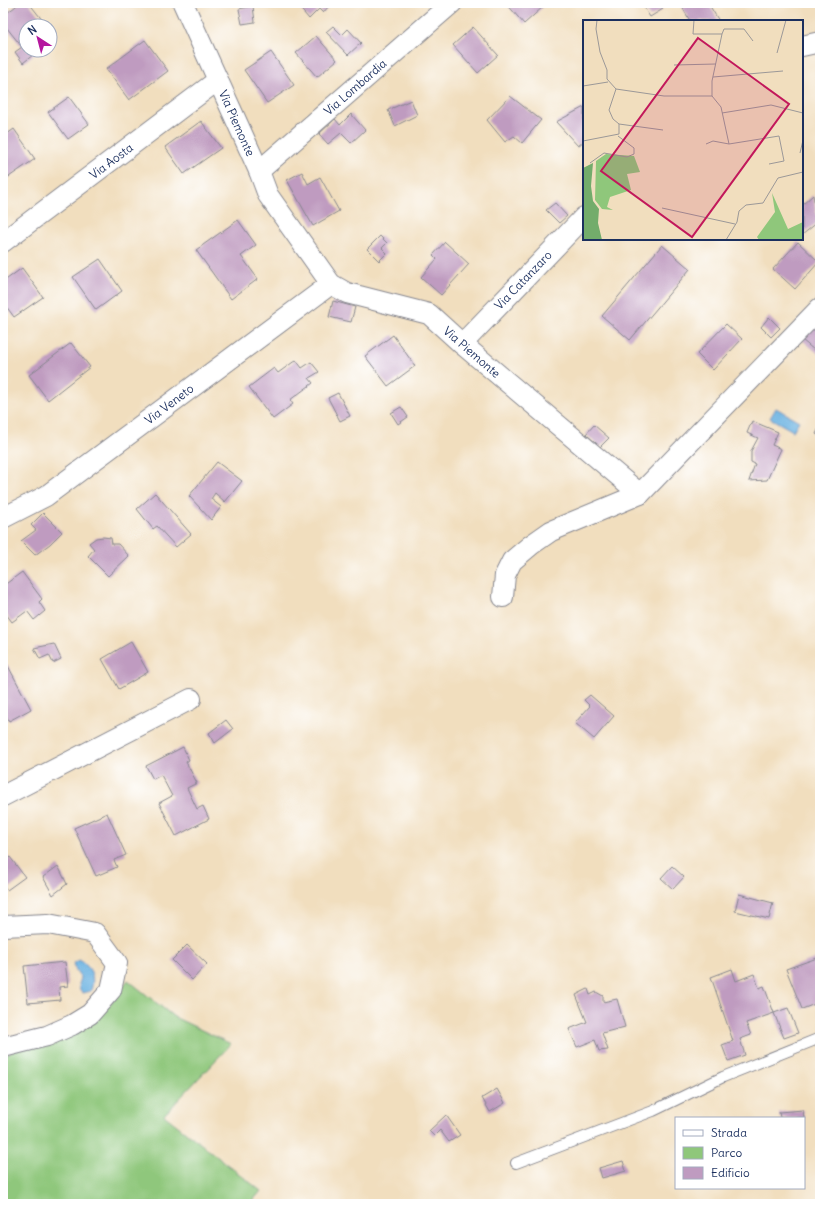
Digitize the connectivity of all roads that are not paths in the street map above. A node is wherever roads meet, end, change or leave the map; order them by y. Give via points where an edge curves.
1 (183, 3) edge
2 (452, 3) edge
3 (820, 42) edge
4 (803, 46) edge
5 (218, 80) junction
6 (259, 171) junction
7 (583, 218) edge
8 (3, 242) edge
9 (331, 284) junction
10 (820, 308) edge
11 (462, 344) junction
12 (640, 494) junction
13 (3, 518) edge
14 (503, 597) dead end
15 (191, 699) dead end
16 (3, 796) edge
17 (3, 926) edge
18 (820, 1038) edge
19 (3, 1047) edge
20 (516, 1163) dead end

1 - 5 street, Via Piemonte
2 - 6 street, Via Lombardia
3 - 4 street
5 - 6 street, Via Piemonte
5 - 8 street, Via Aosta
6 - 9 street, Via Piemonte via 268,195
7 - 11 street, Via Catanzaro
9 - 11 street, Via Piemonte via 347,293 430,314
9 - 13 street, Via Veneto via 46,496
10 - 12 street
11 - 12 street, Via Piemonte
12 - 14 street via 551,531 531,545 512,561 505,575
15 - 16 street
17 - 19 street via 48,924 95,933 118,963 111,990 90,1014 47,1036
18 - 20 lane via 723,1077 653,1111

